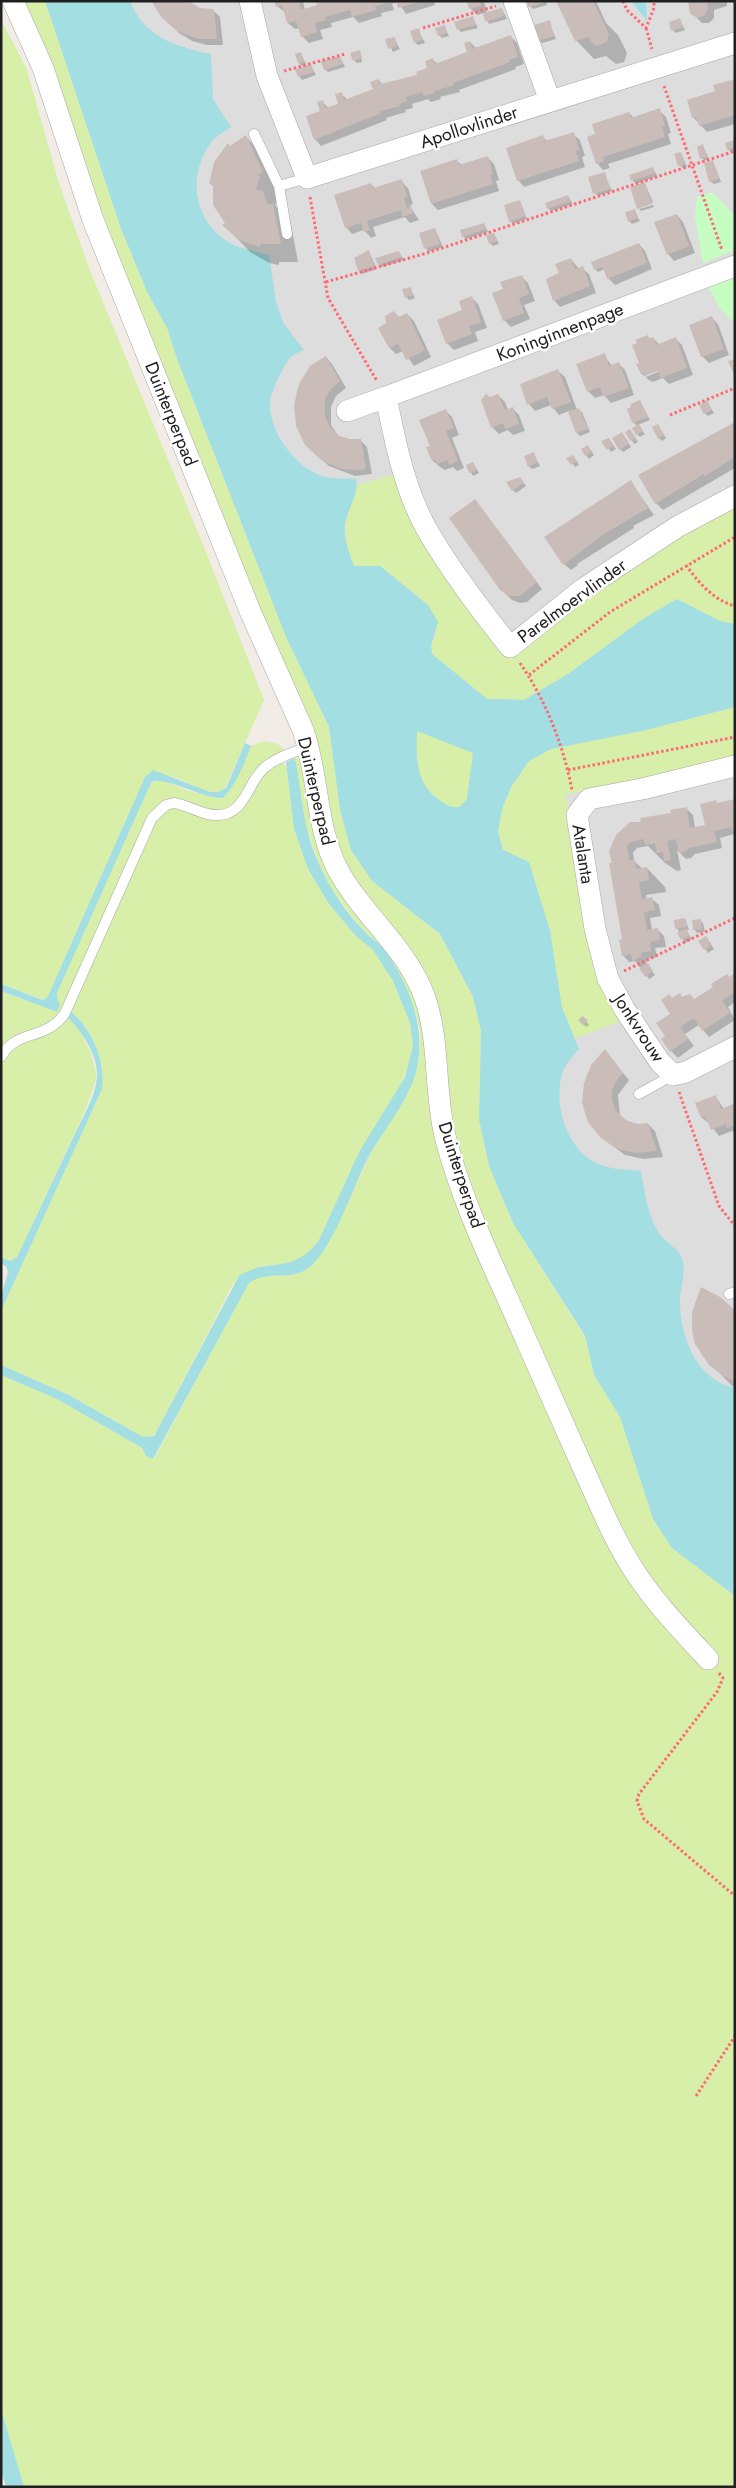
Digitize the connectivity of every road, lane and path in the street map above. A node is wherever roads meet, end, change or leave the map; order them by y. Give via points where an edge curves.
1 (13, 1) edge
2 (250, 1) edge
3 (623, 1) edge
4 (654, 1) edge
5 (509, 3) edge
6 (423, 28) dead end
7 (735, 43) edge
8 (345, 54) dead end
9 (657, 68) junction
10 (267, 76) junction
11 (550, 101) junction
12 (254, 134) dead end
13 (735, 151) edge
14 (692, 165) junction
15 (307, 178) junction
16 (279, 186) junction
17 (287, 234) dead end
18 (732, 267) edge
19 (326, 282) junction
20 (735, 388) edge
21 (386, 397) junction
22 (347, 411) dead end
23 (670, 415) dead end
24 (735, 496) edge
25 (735, 537) edge
26 (686, 565) junction
27 (735, 606) edge
28 (510, 647) junction
29 (529, 676) junction
30 (735, 737) edge
31 (309, 747) junction
32 (735, 766) edge
33 (568, 770) junction
34 (577, 815) junction
35 (735, 918) edge
36 (607, 975) junction
37 (735, 1047) edge
38 (1, 1057) edge
39 (673, 1075) junction
40 (639, 1094) dead end
41 (735, 1226) edge
42 (708, 1659) joint
43 (735, 1896) edge
44 (735, 2036) edge
45 (696, 2096) dead end

1 - 31 street, Duinterperpad via 43,68 92,220 250,612
2 - 10 street
3 - 4 path via 627,10 646,28
5 - 6 path
5 - 11 street
7 - 9 street, Apollovlinder
8 - 10 path
9 - 11 street, Apollovlinder
9 - 14 path
10 - 15 street
11 - 15 street, Apollovlinder
12 - 16 lane
13 - 14 path
14 - 18 path
14 - 19 path via 427,253
15 - 16 lane
15 - 19 path
16 - 17 lane
18 - 21 street, Koninginnenpage
19 - 21 path via 328,298
20 - 23 path
21 - 22 street, Koninginnenpage
21 - 28 street, Parelmoervlinder via 400,464 426,527 476,603
24 - 28 street, Parelmoervlinder via 677,528 583,589
25 - 26 path
26 - 27 path via 711,594
26 - 29 path via 610,612
28 - 29 path
29 - 33 path via 538,689 563,749
30 - 33 path
31 - 38 lane via 263,769 244,799 228,813 218,816 174,803 158,810 65,1013 47,1031 18,1039
31 - 42 street, Duinterperpad via 320,816 331,855 348,886 398,946 422,990 434,1039 445,1135 458,1179 504,1291 615,1539 652,1597
32 - 34 street, Atalanta via 589,799
33 - 34 path
34 - 36 street, Atalanta via 595,929
35 - 36 path
36 - 39 street, Jonkvrouw via 625,1010 660,1062
37 - 39 street, Jonkvrouw via 686,1072
39 - 40 lane
39 - 41 path via 719,1206
42 - 43 path via 723,1678 717,1692 639,1794 638,1801 644,1819
44 - 45 path

